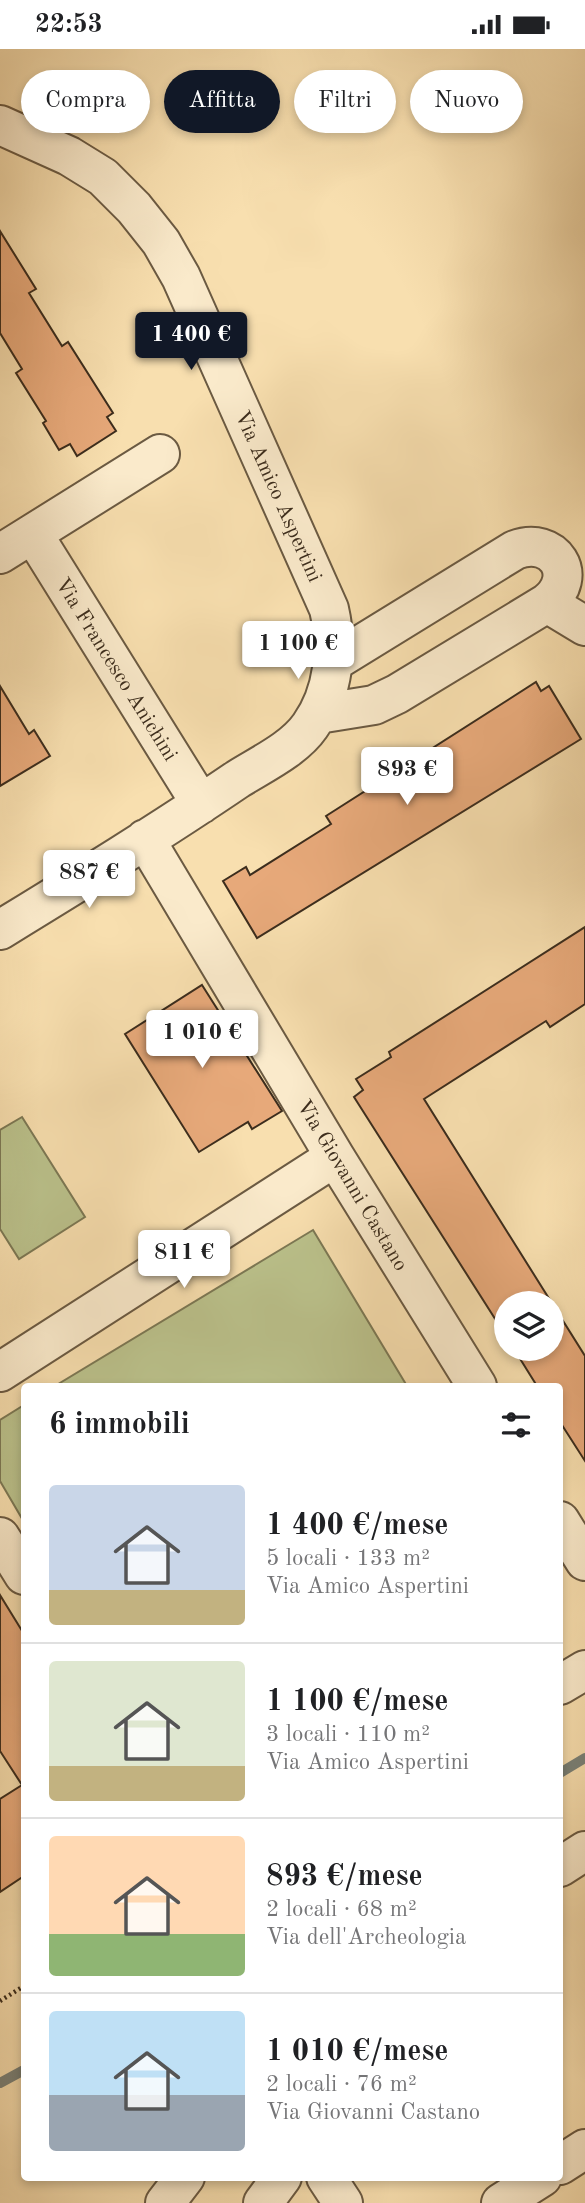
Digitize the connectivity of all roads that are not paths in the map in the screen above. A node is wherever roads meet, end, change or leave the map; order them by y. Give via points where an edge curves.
1 (0, 125) edge
2 (160, 454) dead end
3 (33, 534) junction
4 (0, 554) edge
5 (547, 603) junction
6 (585, 626) edge
7 (333, 662) junction
8 (318, 714) junction
9 (201, 804) junction
10 (145, 839) junction
11 (0, 930) edge
12 (335, 1157) junction
13 (0, 1372) edge
14 (475, 1383) edge
15 (563, 1526) edge
16 (0, 1537) edge
17 (585, 1561) edge
18 (21, 1570) edge
19 (585, 1670) edge
20 (563, 1683) edge
21 (585, 1851) edge
22 (563, 1865) edge
23 (585, 2149) edge
24 (563, 2163) edge
25 (182, 2181) edge
26 (279, 2181) edge
27 (329, 2181) edge
28 (165, 2203) edge
29 (263, 2203) edge
30 (343, 2203) edge

1 - 7 street, Via Amico Aspertini via 103,177 140,215 172,259 329,609
2 - 3 street
3 - 4 street
3 - 9 street, Via Francesco Anichini
5 - 6 street
5 - 7 street via 562,584 558,559 541,547 524,547
5 - 8 street via 397,694 374,705
7 - 8 street, Via Amico Aspertini
8 - 9 street via 285,749
9 - 10 street
10 - 11 street
10 - 12 street, Via Giovanni Castano
12 - 13 street
12 - 14 street, Via Giovanni Castano
15 - 17 street
16 - 18 street
19 - 20 street
21 - 22 street
23 - 24 street
25 - 28 street
26 - 29 street
27 - 30 street

